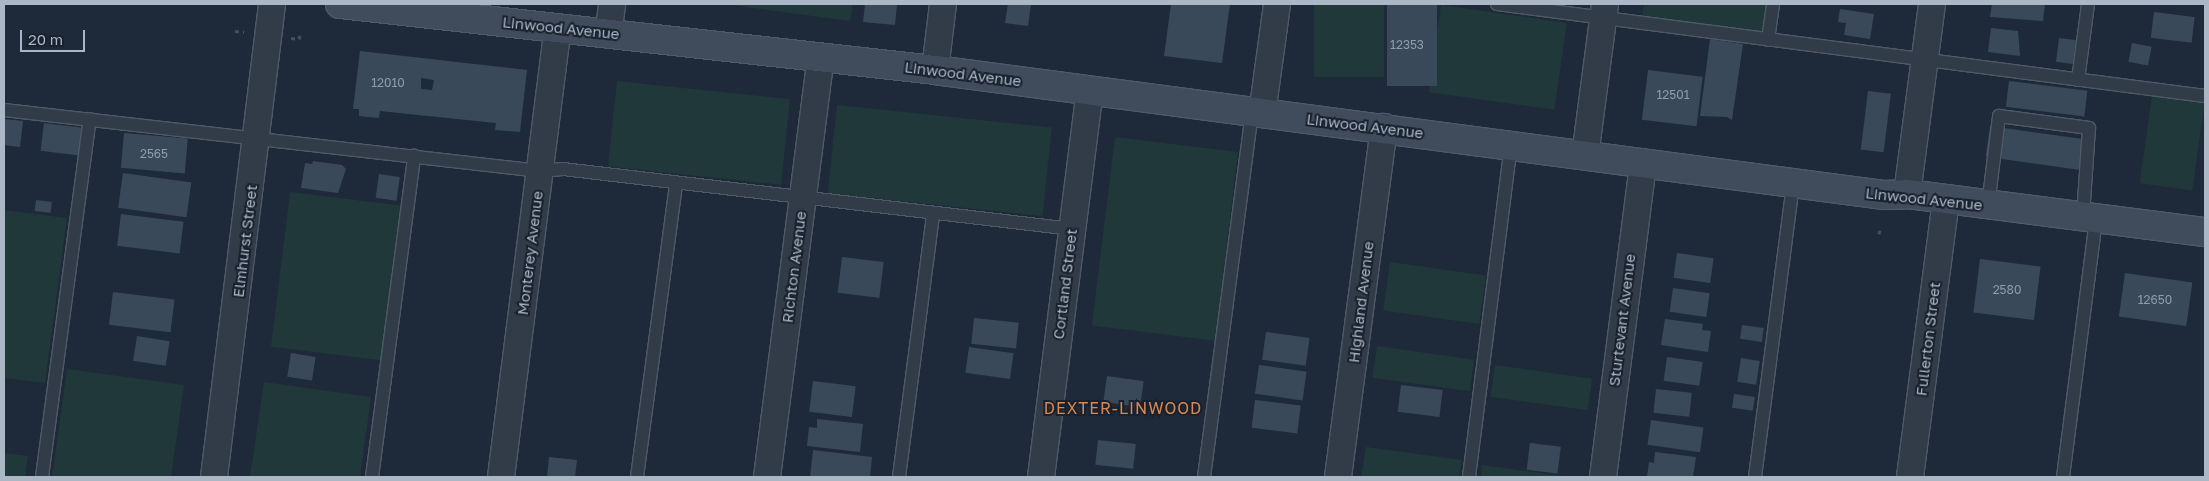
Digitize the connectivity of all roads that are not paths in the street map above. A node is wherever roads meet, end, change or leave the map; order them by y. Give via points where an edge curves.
1 (272, 4) edge
2 (340, 4) edge
3 (612, 4) edge
4 (943, 4) edge
5 (1277, 4) edge
6 (1497, 4) edge
7 (1773, 4) edge
8 (1932, 4) edge
9 (2088, 4) edge
10 (1604, 11) edge
11 (558, 28) junction
12 (608, 34) junction
13 (1768, 40) junction
14 (821, 57) junction
15 (1925, 62) junction
16 (935, 70) junction
17 (2078, 80) junction
18 (1090, 91) junction
19 (2205, 96) edge
20 (4, 110) edge
21 (1257, 113) junction
22 (90, 119) junction
23 (1384, 127) junction
24 (258, 139) junction
25 (1511, 145) junction
26 (414, 156) junction
27 (1585, 156) junction
28 (1643, 163) junction
29 (540, 171) junction
30 (1793, 183) junction
31 (676, 184) junction
32 (1907, 194) junction
33 (803, 199) junction
34 (1946, 201) junction
35 (1988, 206) junction
36 (933, 214) junction
37 (2090, 218) junction
38 (1072, 229) junction
39 (2205, 232) edge
40 (42, 477) edge
41 (214, 477) edge
42 (372, 477) edge
43 (501, 477) edge
44 (637, 477) edge
45 (767, 477) edge
46 (900, 477) edge
47 (1041, 477) edge
48 (1204, 477) edge
49 (1338, 477) edge
50 (1468, 477) edge
51 (1603, 477) edge
52 (1755, 477) edge
53 (1910, 477) edge
54 (2062, 477) edge

1 - 24 street, Elmhurst Street
2 - 11 street, Linwood Avenue
3 - 12 street
4 - 16 street
5 - 21 street
6 - 10 lane
7 - 13 lane
8 - 15 street
9 - 17 lane
10 - 13 lane
10 - 27 street
11 - 12 street, Linwood Avenue
11 - 29 street, Monterey Avenue
12 - 14 street, Linwood Avenue
13 - 15 lane
14 - 16 street, Linwood Avenue
14 - 33 street, Richton Avenue
15 - 17 lane
15 - 32 street
16 - 18 street, Linwood Avenue
17 - 19 lane
18 - 21 street, Linwood Avenue
18 - 38 street, Cortland Street
20 - 22 lane
21 - 23 street, Linwood Avenue
21 - 48 lane
22 - 24 lane
22 - 40 lane
23 - 25 street, Linwood Avenue
23 - 49 street, Highland Avenue
24 - 26 lane
24 - 41 street, Elmhurst Street
25 - 27 street, Linwood Avenue
25 - 50 lane
26 - 29 lane
26 - 42 lane
27 - 28 street, Linwood Avenue
28 - 30 street, Linwood Avenue
28 - 51 street, Sturtevant Avenue
29 - 31 lane via 564,170
29 - 43 street, Monterey Avenue
30 - 32 street, Linwood Avenue
30 - 52 lane
31 - 33 lane
31 - 44 lane
32 - 34 street, Linwood Avenue
33 - 36 lane
33 - 45 street, Richton Avenue
34 - 35 street, Linwood Avenue
34 - 53 street, Fullerton Street
35 - 37 street, Linwood Avenue
35 - 37 lane via 1999,116 2089,128
36 - 38 lane
36 - 46 lane
37 - 39 street, Linwood Avenue
37 - 54 lane
38 - 47 street, Cortland Street

